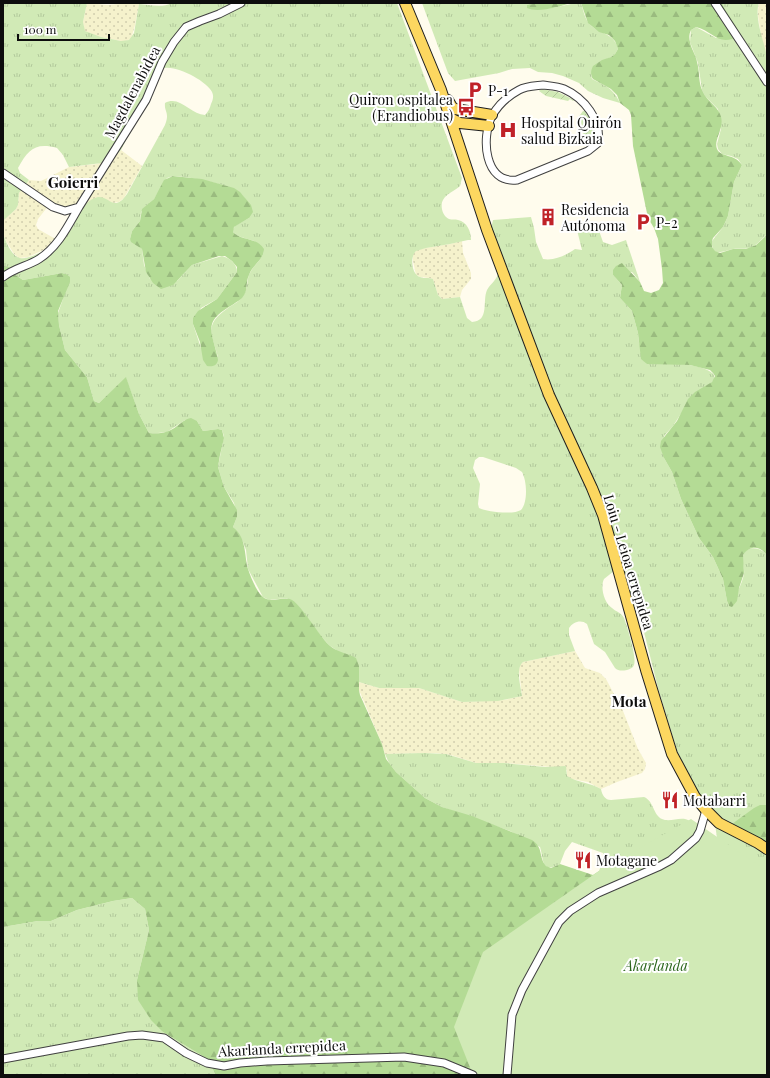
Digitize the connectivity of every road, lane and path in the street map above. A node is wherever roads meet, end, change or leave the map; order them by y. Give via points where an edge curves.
1 (241, 3) edge
2 (402, 3) edge
3 (405, 3) edge
4 (715, 3) edge
5 (413, 22) junction
6 (422, 59) junction
7 (767, 82) edge
8 (478, 113) junction
9 (492, 115) junction
10 (451, 120) junction
11 (471, 124) junction
12 (488, 126) junction
13 (3, 173) edge
14 (79, 207) junction
15 (481, 208) junction
16 (487, 230) junction
17 (3, 277) edge
18 (706, 810) junction
19 (767, 849) edge
20 (3, 1058) edge
21 (473, 1075) edge
22 (507, 1075) edge

1 - 14 street, Magdalenabidea via 186,27 174,42 162,62 146,100
2 - 6 main road, Loiu - Leioa errepidea
3 - 5 main road, Loiu - Leioa errepidea
4 - 7 street
5 - 8 main road via 424,37 452,107
5 - 10 main road, Loiu - Leioa errepidea
6 - 10 main road
6 - 16 main road, Loiu - Leioa errepidea
8 - 9 main road
8 - 11 main road via 480,120
9 - 12 street
9 - 12 street via 502,102 520,90 543,85 562,88 590,110 596,122 598,143 588,151 512,180 502,178 496,173 488,156
10 - 11 main road
10 - 15 main road, Loiu - Leioa errepidea
11 - 12 main road
11 - 15 main road via 463,129 460,136 477,187
13 - 14 street via 53,207 65,211
14 - 17 street, Magdalenabidea via 51,250 38,260 10,271
15 - 16 main road, Loiu - Leioa errepidea
16 - 18 main road, Loiu - Leioa errepidea via 549,395 603,515 672,754
18 - 19 main road, Loiu - Leioa errepidea via 719,823
18 - 22 street via 696,838 671,860 598,893 570,911 559,922 522,990 512,1015
20 - 21 street, Akarlanda errepidea via 142,1035 164,1038 207,1063 224,1066 267,1061 404,1057 444,1063

